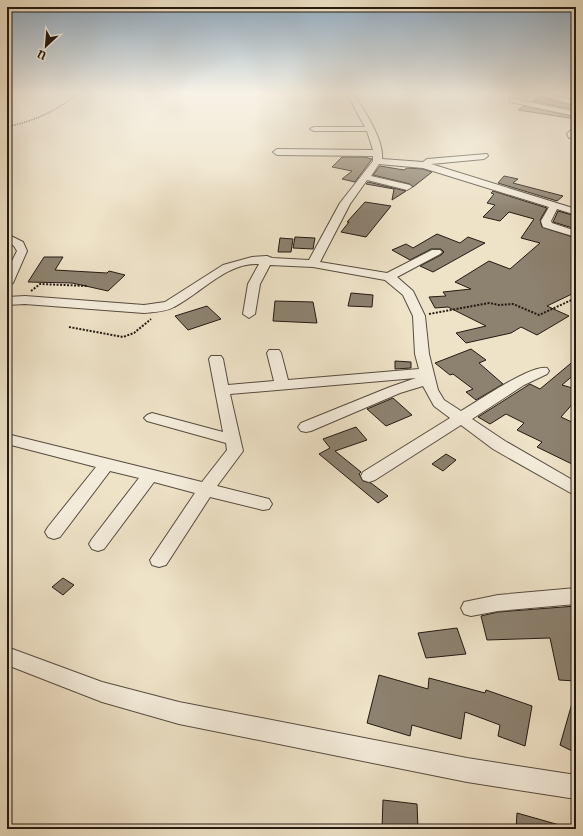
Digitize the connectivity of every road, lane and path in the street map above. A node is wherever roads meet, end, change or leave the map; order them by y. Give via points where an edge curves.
1 (371, 133) edge
2 (277, 152) dead end
3 (484, 156) dead end
4 (378, 157) junction
5 (416, 164) junction
6 (365, 177) junction
7 (407, 187) dead end
8 (554, 205) junction
9 (576, 212) edge
10 (576, 234) edge
11 (7, 237) edge
12 (436, 252) dead end
13 (266, 259) junction
14 (313, 264) junction
15 (389, 277) junction
16 (7, 283) edge
17 (88, 286) dead end
18 (576, 298) edge
19 (25, 300) junction
20 (7, 301) edge
21 (159, 308) junction
22 (249, 314) dead end
23 (419, 316) junction
24 (69, 327) dead end
25 (274, 353) dead end
26 (216, 359) dead end
27 (542, 371) dead end
28 (427, 376) junction
29 (282, 385) junction
30 (222, 390) junction
31 (152, 418) dead end
32 (460, 419) junction
33 (306, 427) dead end
34 (7, 439) edge
35 (233, 440) junction
36 (107, 464) junction
37 (150, 475) junction
38 (369, 476) dead end
39 (206, 489) junction
40 (576, 490) edge
41 (263, 504) dead end
42 (54, 532) dead end
43 (98, 544) dead end
44 (159, 560) dead end
45 (576, 596) edge
46 (471, 608) dead end
47 (7, 657) edge
48 (576, 787) edge

1 - 4 street
2 - 4 street via 335,148
3 - 5 street
4 - 5 street
4 - 6 street
5 - 8 street
6 - 7 street
6 - 14 street via 345,203
8 - 9 street
8 - 10 street via 546,221 547,225
11 - 16 street via 19,244 22,251
12 - 15 street
13 - 14 street
13 - 21 street via 240,262 227,267 177,301
13 - 22 street via 254,284
14 - 15 street
15 - 23 street via 403,286
17 - 19 path via 40,284 33,288
18 - 23 path via 539,315 513,304 499,305 489,302
19 - 20 street
19 - 21 street
21 - 24 path via 151,318 127,336 114,337
23 - 28 street via 422,354
25 - 29 street
26 - 30 street
27 - 32 street via 519,382
28 - 29 street
28 - 32 street via 434,397
28 - 33 street
29 - 30 street
30 - 35 street
31 - 35 street
32 - 38 street
32 - 40 street
34 - 36 street
35 - 39 street via 235,451
36 - 37 street
36 - 42 street
37 - 39 street
37 - 43 street
39 - 41 street
39 - 44 street
45 - 46 street
47 - 48 street via 102,692 179,713 467,770

